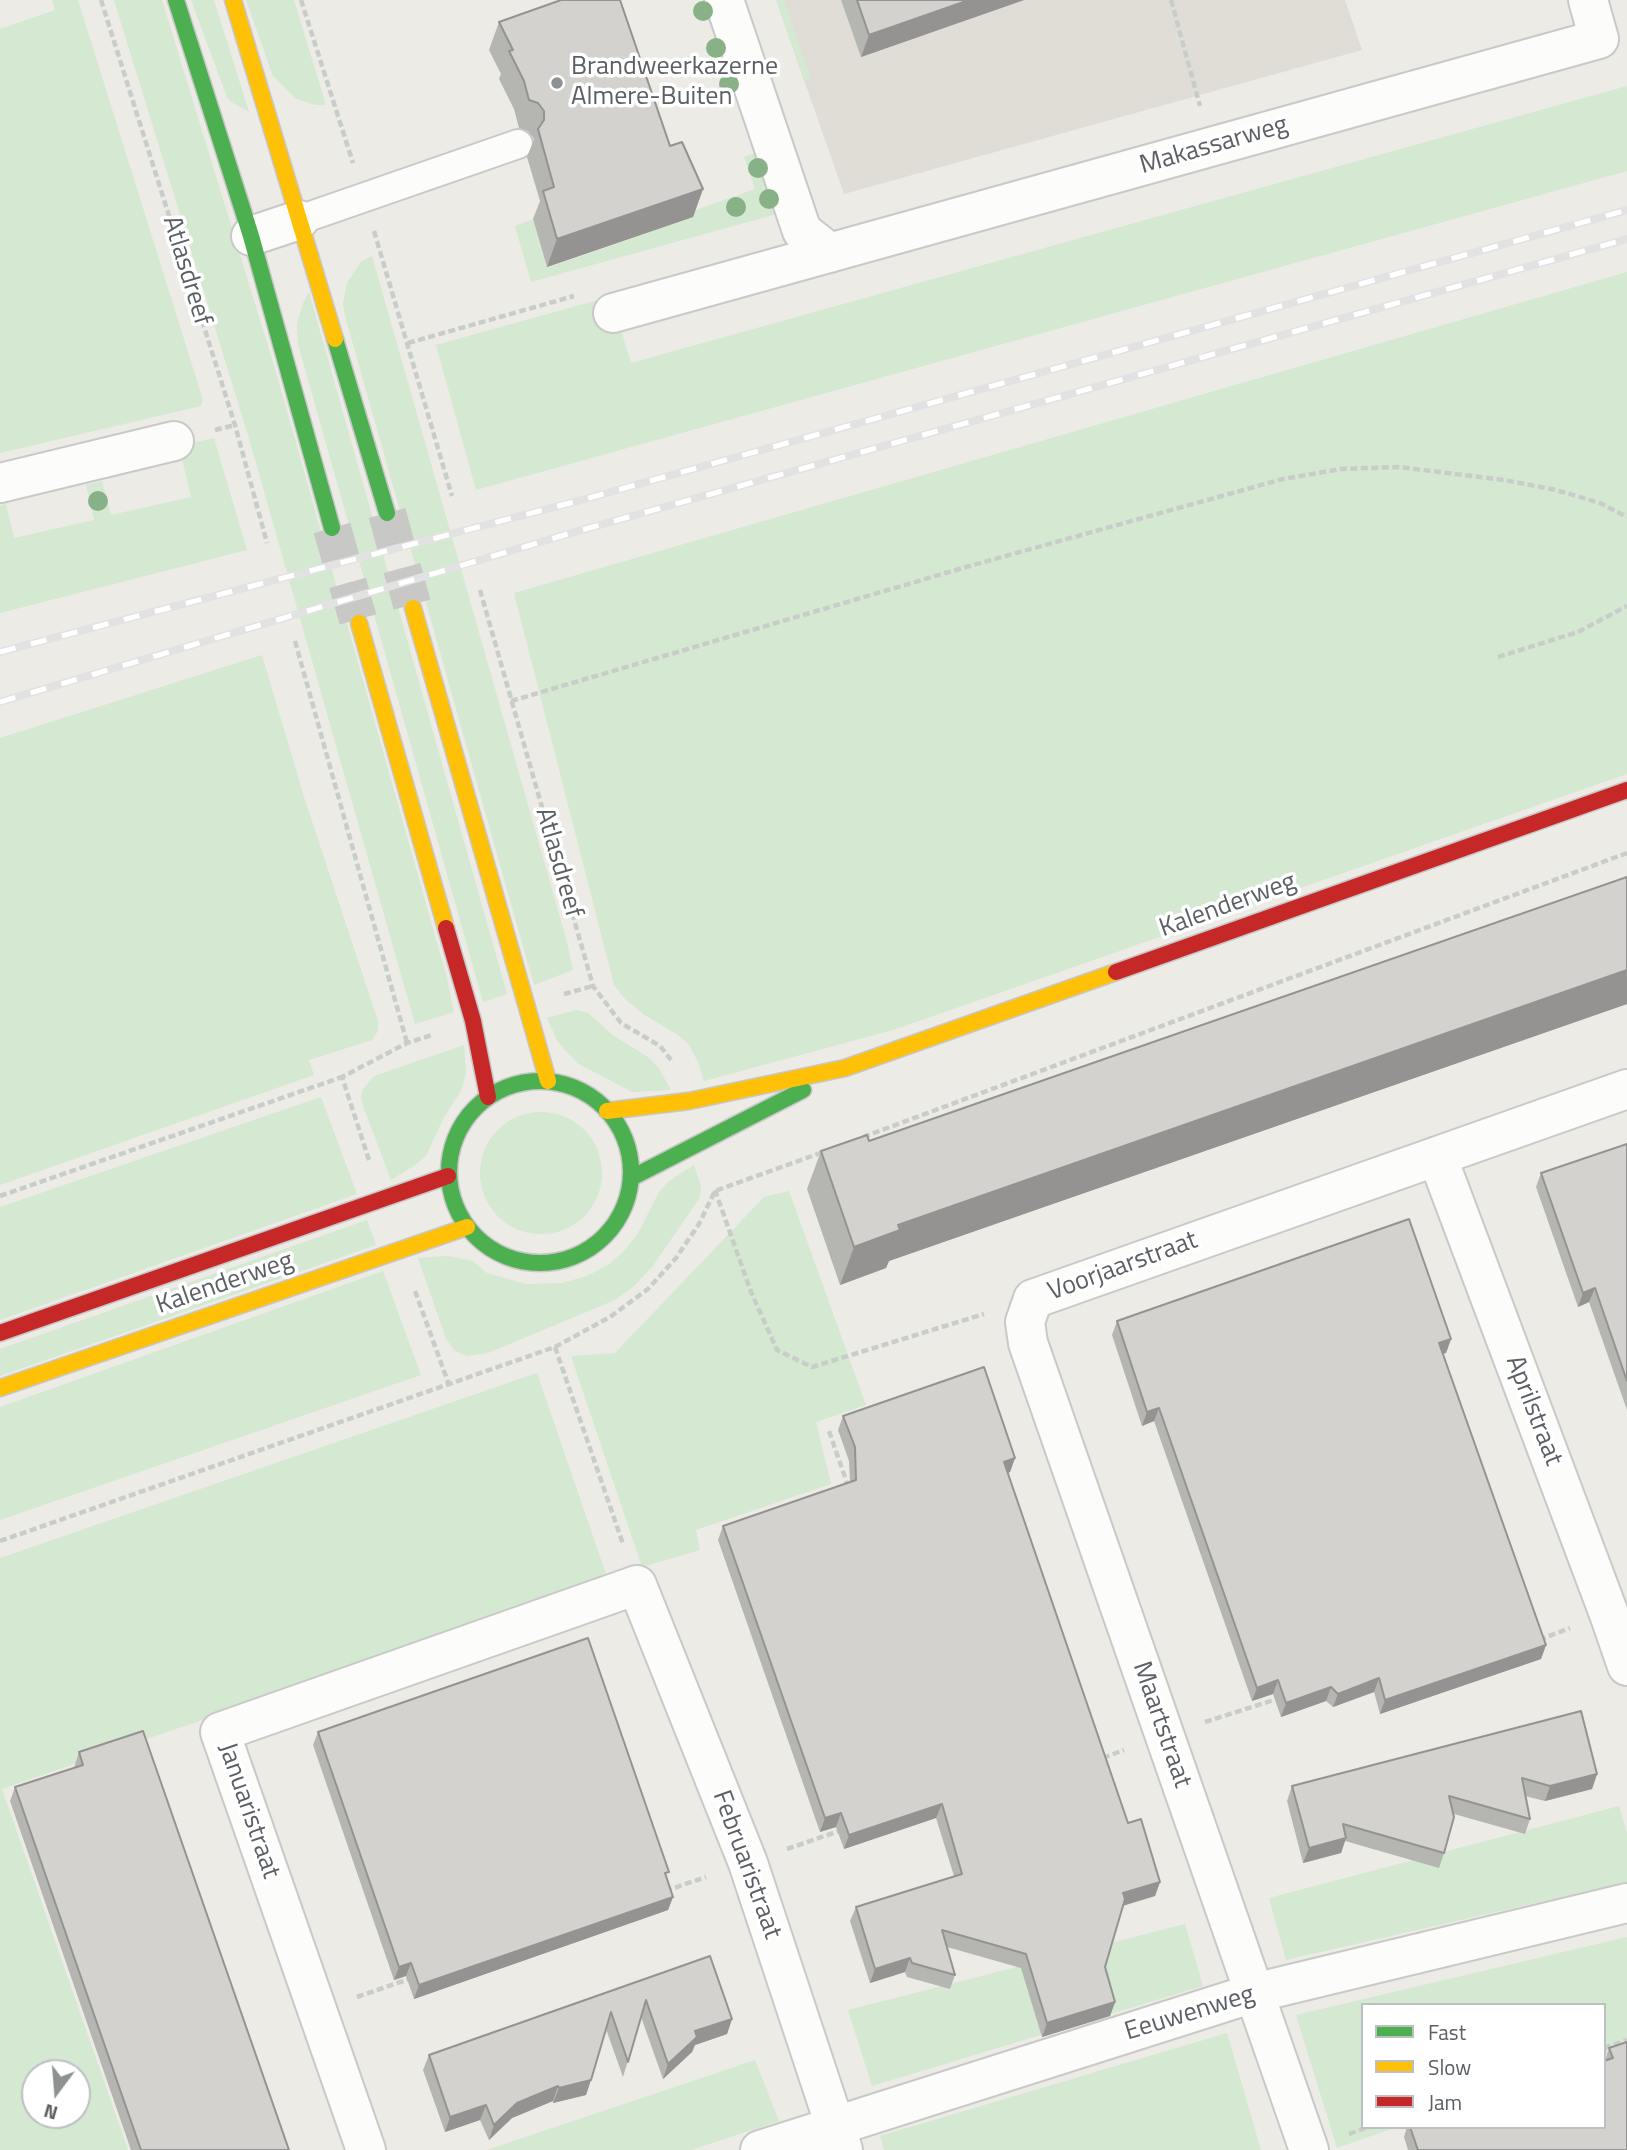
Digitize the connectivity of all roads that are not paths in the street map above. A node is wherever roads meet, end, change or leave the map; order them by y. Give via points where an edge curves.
1 (176, 0) edge
2 (233, 0) edge
3 (724, 0) edge
4 (1588, 0) edge
5 (1613, 35) edge
6 (518, 144) dead end
7 (299, 220) junction
8 (251, 236) junction
9 (830, 253) junction
10 (613, 313) dead end
11 (174, 441) dead end
12 (0, 483) edge
13 (387, 513) tunnel mouth
14 (332, 528) tunnel mouth
15 (414, 608) tunnel mouth
16 (359, 623) tunnel mouth
17 (1627, 790) edge
18 (845, 1068) junction
19 (548, 1081) junction
20 (1627, 1089) edge
21 (488, 1097) junction
22 (607, 1111) junction
23 (1437, 1156) junction
24 (448, 1176) junction
25 (631, 1178) junction
26 (467, 1227) junction
27 (1033, 1299) joint
28 (0, 1333) edge
29 (0, 1388) edge
30 (638, 1585) joint
31 (1627, 1666) edge
32 (1627, 1903) edge
33 (1254, 1993) junction
34 (838, 2138) edge
35 (366, 2150) edge
36 (761, 2150) edge
37 (1309, 2150) edge

1 - 8 main road
2 - 7 main road
3 - 9 street via 802,231
4 - 5 street, Makassarweg
5 - 9 street, Makassarweg
6 - 7 lane
7 - 8 street
7 - 13 main road
8 - 14 main road
9 - 10 street, Makassarweg
11 - 12 street
15 - 19 main road
16 - 21 main road via 473,1021
17 - 18 main road, Kalenderweg
18 - 22 main road, Kalenderweg via 688,1101
18 - 25 main road, Kalenderweg
19 - 21 main road via 518,1083
19 - 22 main road via 580,1090
20 - 23 street, Voorjaarstraat
21 - 24 main road via 467,1116 452,1147
22 - 25 main road via 626,1141
23 - 27 street, Voorjaarstraat
23 - 31 street, Aprilstraat
24 - 26 main road
24 - 28 main road, Kalenderweg
25 - 26 main road via 622,1213 600,1241 554,1262 505,1257
26 - 29 main road, Kalenderweg
27 - 33 street, Maartstraat via 1025,1322 1028,1343
30 - 34 street, Februaristraat via 748,1863
30 - 35 street, Januaristraat via 220,1732
32 - 33 street, Eeuwenweg
33 - 34 street, Eeuwenweg
33 - 37 street, Maartstraat
34 - 36 street, Eeuwenweg

